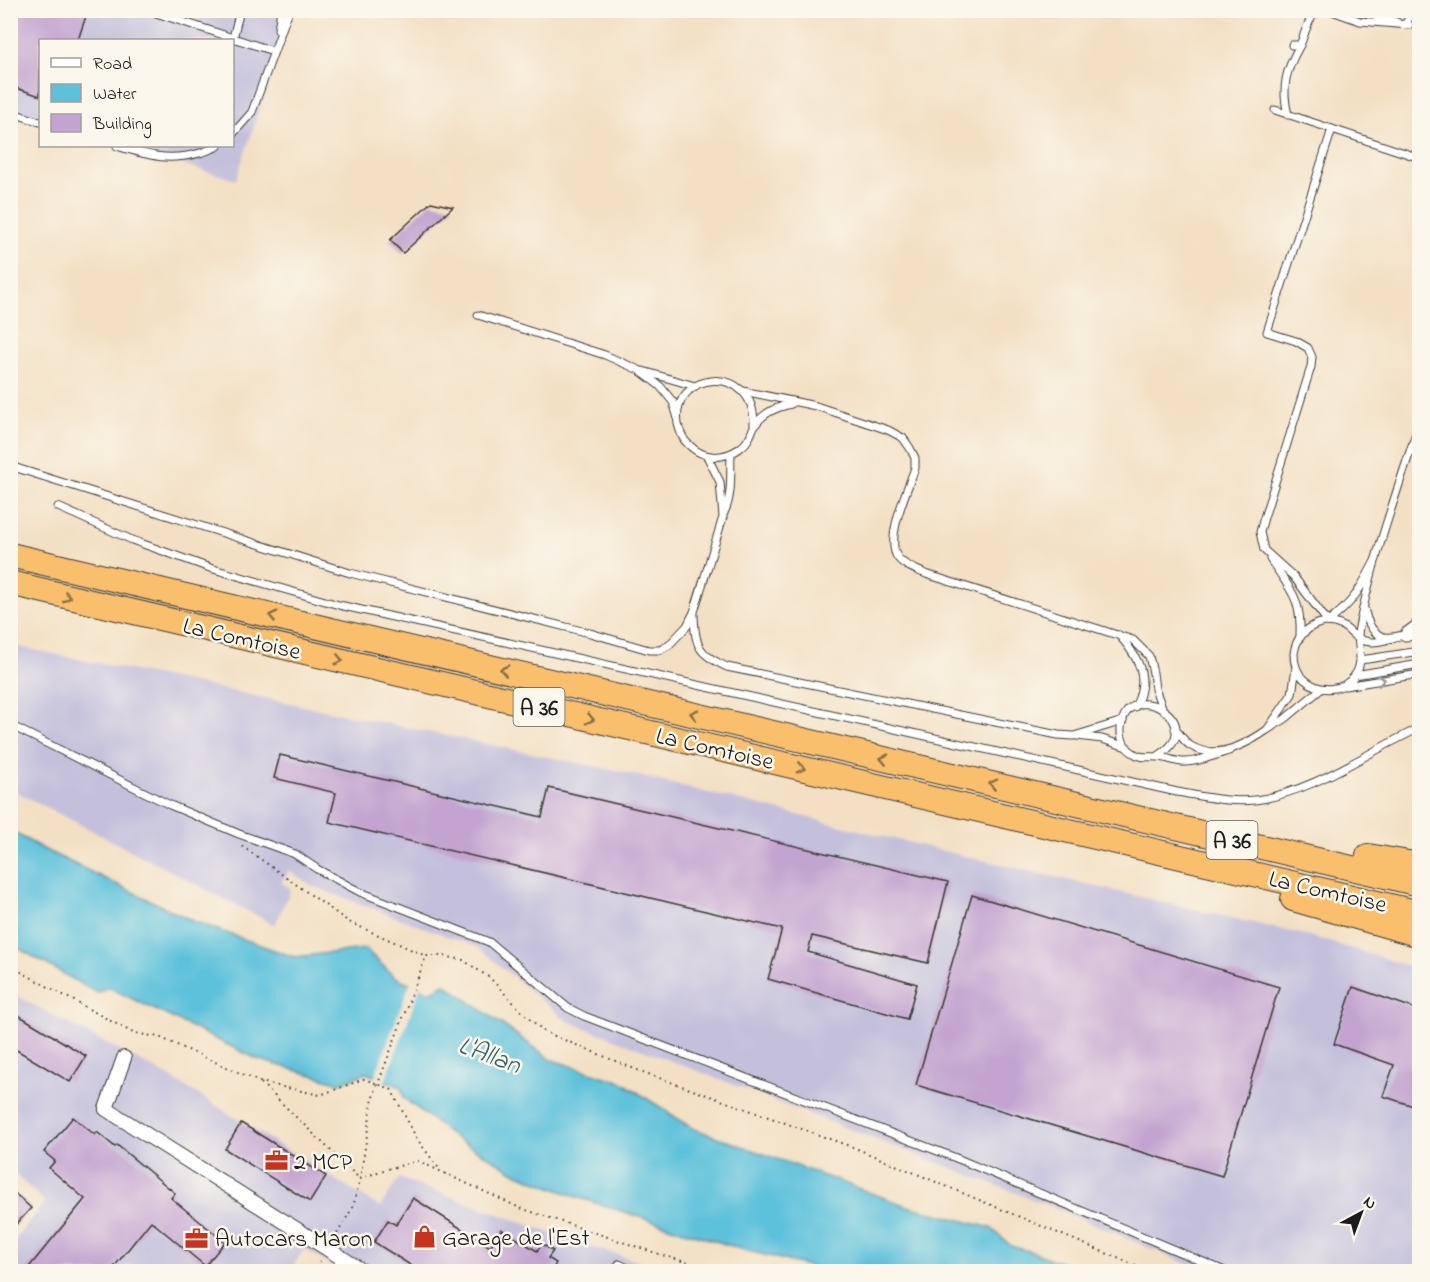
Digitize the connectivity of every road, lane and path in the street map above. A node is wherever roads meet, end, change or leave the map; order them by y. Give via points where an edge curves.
1 (240, 10) edge
2 (281, 10) edge
3 (289, 10) edge
4 (1318, 10) edge
5 (1329, 10) edge
6 (1359, 10) edge
7 (1415, 10) edge
8 (153, 12) dead end
9 (1414, 26) edge
10 (233, 38) junction
11 (277, 41) junction
12 (273, 51) junction
13 (1275, 110) dead end
14 (10, 112) edge
15 (1288, 115) junction
16 (39, 122) edge
17 (1332, 129) junction
18 (234, 133) edge
19 (120, 147) edge
20 (215, 147) edge
21 (1419, 158) edge
22 (478, 315) dead end
23 (639, 370) junction
24 (695, 386) junction
25 (743, 391) junction
26 (797, 402) junction
27 (677, 418) junction
28 (1419, 421) edge
29 (754, 425) junction
30 (731, 454) junction
31 (707, 456) junction
32 (10, 466) edge
33 (58, 507) dead end
34 (723, 517) junction
35 (1264, 550) junction
36 (10, 555) edge
37 (1376, 560) junction
38 (10, 583) edge
39 (1364, 608) junction
40 (694, 612) junction
41 (1419, 621) edge
42 (1328, 622) junction
43 (1419, 629) edge
44 (1118, 634) junction
45 (1300, 636) junction
46 (1419, 636) edge
47 (1356, 638) junction
48 (1396, 638) junction
49 (1419, 651) edge
50 (1361, 660) junction
51 (1419, 664) edge
52 (1296, 668) junction
53 (1419, 674) edge
54 (1355, 675) junction
55 (1342, 686) junction
56 (1321, 689) junction
57 (1135, 707) junction
58 (1161, 707) junction
59 (1123, 721) junction
60 (10, 725) edge
61 (1175, 728) junction
62 (1419, 728) edge
63 (1267, 730) junction
64 (1074, 736) junction
65 (1127, 747) junction
66 (1229, 751) junction
67 (1158, 756) junction
68 (239, 834) junction
69 (1099, 838) junction
70 (1419, 868) edge
71 (1419, 913) edge
72 (1419, 935) edge
73 (426, 956) junction
74 (10, 966) edge
75 (124, 1058) dead end
76 (260, 1082) junction
77 (440, 1170) junction
78 (360, 1179) junction
79 (327, 1249) junction
80 (313, 1272) edge
81 (364, 1272) edge
82 (614, 1272) edge
83 (636, 1272) edge
84 (720, 1272) edge
85 (1151, 1272) edge
86 (1227, 1272) edge

1 - 10 lane
2 - 11 lane
3 - 11 lane
4 - 15 lane via 1296,45 1283,89
5 - 9 lane via 1360,21
6 - 9 lane
7 - 9 lane
8 - 10 lane
10 - 12 lane
11 - 12 lane
12 - 18 lane via 252,111
13 - 15 lane
14 - 16 lane
15 - 17 lane
17 - 21 lane
17 - 35 lane via 1268,332 1308,348 1312,357 1260,532
19 - 20 lane via 172,158
22 - 23 lane via 605,355
23 - 24 lane
23 - 27 lane via 673,402
24 - 25 lane via 720,380
24 - 27 lane via 686,394
25 - 26 lane
25 - 29 lane via 754,413
26 - 29 lane via 774,409
26 - 44 lane via 888,430 903,438 910,448 915,468 893,538 897,558 906,565
27 - 31 lane via 685,442
28 - 37 lane
29 - 30 lane via 746,442
30 - 31 lane
30 - 34 lane via 728,506
31 - 34 lane via 720,482
32 - 40 lane via 350,573 649,650 669,645
33 - 62 lane via 132,540 210,568 339,604 1224,800 1275,796 1321,779
34 - 40 lane
35 - 42 lane via 1294,577
35 - 45 lane via 1292,588 1301,623
70 -> 36 highway, La Comtoise / A 36 via 1045,796
37 - 39 lane
37 - 42 lane via 1359,592
38 -> 69 highway, La Comtoise / A 36
39 - 47 lane
39 - 48 lane via 1372,630
40 - 64 lane via 698,644 708,658 728,667 1032,731
41 - 48 lane
42 - 45 lane via 1308,628
42 - 47 lane via 1339,624
43 - 48 lane
44 - 57 lane via 1140,666 1141,694
44 - 58 lane via 1134,640 1149,656
45 - 52 lane via 1295,646
46 - 48 lane
47 - 48 lane via 1379,642
47 - 50 lane
49 - 50 lane
50 - 54 lane
51 - 54 lane
52 - 56 lane via 1302,678
52 - 63 lane via 1292,694
55 -> 53 lane
54 - 55 lane
55 - 56 lane
56 - 63 lane
57 - 58 lane
57 - 59 lane
58 - 61 lane
59 - 64 lane
59 - 65 lane via 1122,739
60 - 68 lane via 170,805
61 - 66 lane via 1191,746
61 - 67 lane via 1172,745
63 - 66 lane
64 - 65 lane
65 - 67 lane via 1141,757
66 - 67 lane via 1187,762
68 - 73 path via 244,848 350,922
68 - 86 lane via 295,854 360,892 489,942 568,1008 584,1016 967,1162
69 - 71 highway, La Comtoise / A 36
69 - 72 highway
73 - 78 path, bridge via 373,1097
73 - 85 path via 463,960 490,978 545,1032 637,1070 855,1148
74 - 76 path via 133,1033 159,1037
75 - 79 street via 106,1109
76 - 77 path via 321,1095 364,1079 391,1089 417,1139
76 - 78 path
77 - 78 path via 418,1161
77 - 84 path via 520,1209
78 - 79 path via 353,1207
79 - 80 path
79 - 81 street
82 - 83 lane via 618,1264

